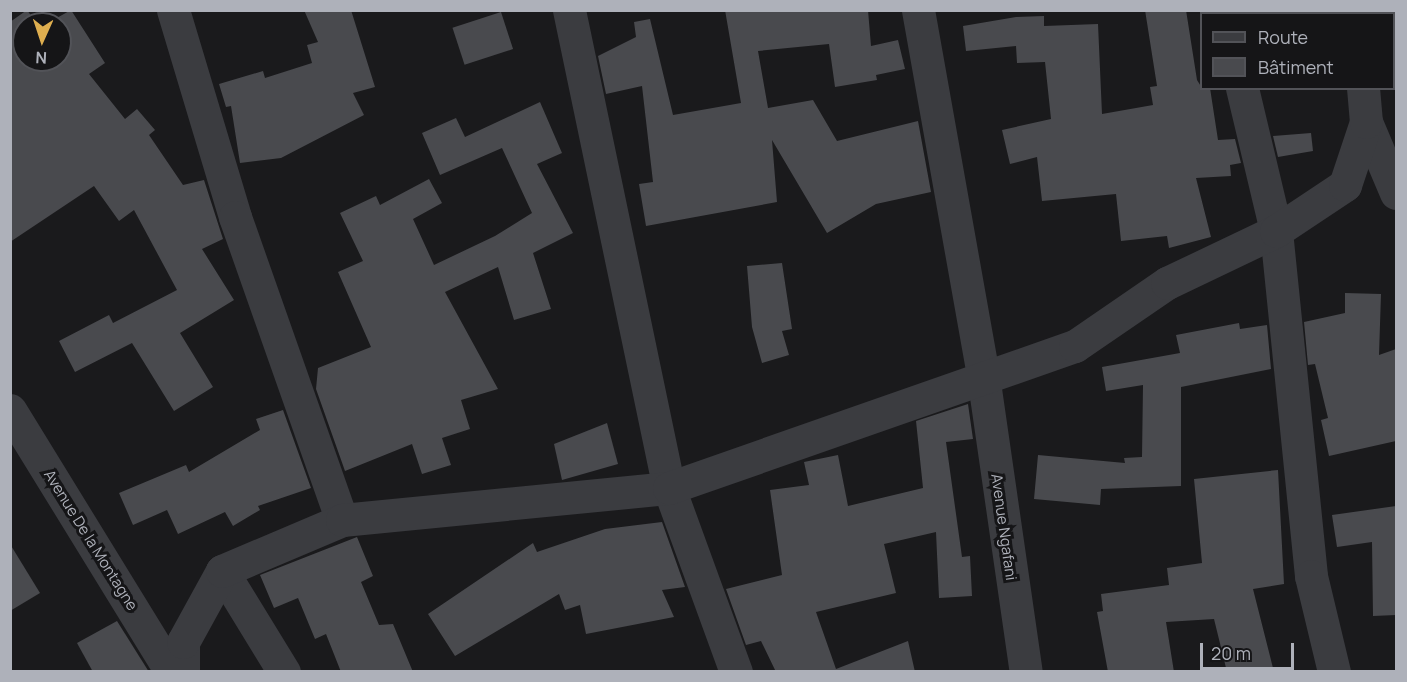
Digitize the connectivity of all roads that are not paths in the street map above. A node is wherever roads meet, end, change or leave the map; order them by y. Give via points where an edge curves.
1 (173, 10) edge
2 (569, 10) edge
3 (918, 10) edge
4 (1242, 90) edge
5 (1363, 90) edge
6 (1366, 122) junction
7 (1396, 193) edge
8 (1276, 231) junction
9 (984, 382) junction
10 (10, 410) edge
11 (669, 488) junction
12 (342, 520) junction
13 (222, 572) junction
14 (171, 672) edge
15 (183, 672) edge
16 (284, 672) edge
17 (736, 672) edge
18 (1026, 672) edge
19 (1334, 672) edge

1 - 12 street via 235,218
2 - 11 street
3 - 9 street, Avenue Ngafani
4 - 8 street
5 - 6 street
6 - 7 street
6 - 8 street via 1345,185
8 - 9 street via 1167,283 1075,346
8 - 19 street via 1311,576
9 - 11 street
9 - 18 street, Avenue Ngafani
10 - 14 street, Avenue De la Montagne
11 - 12 street
11 - 17 street
12 - 13 street
13 - 15 street via 183,642
13 - 16 street

